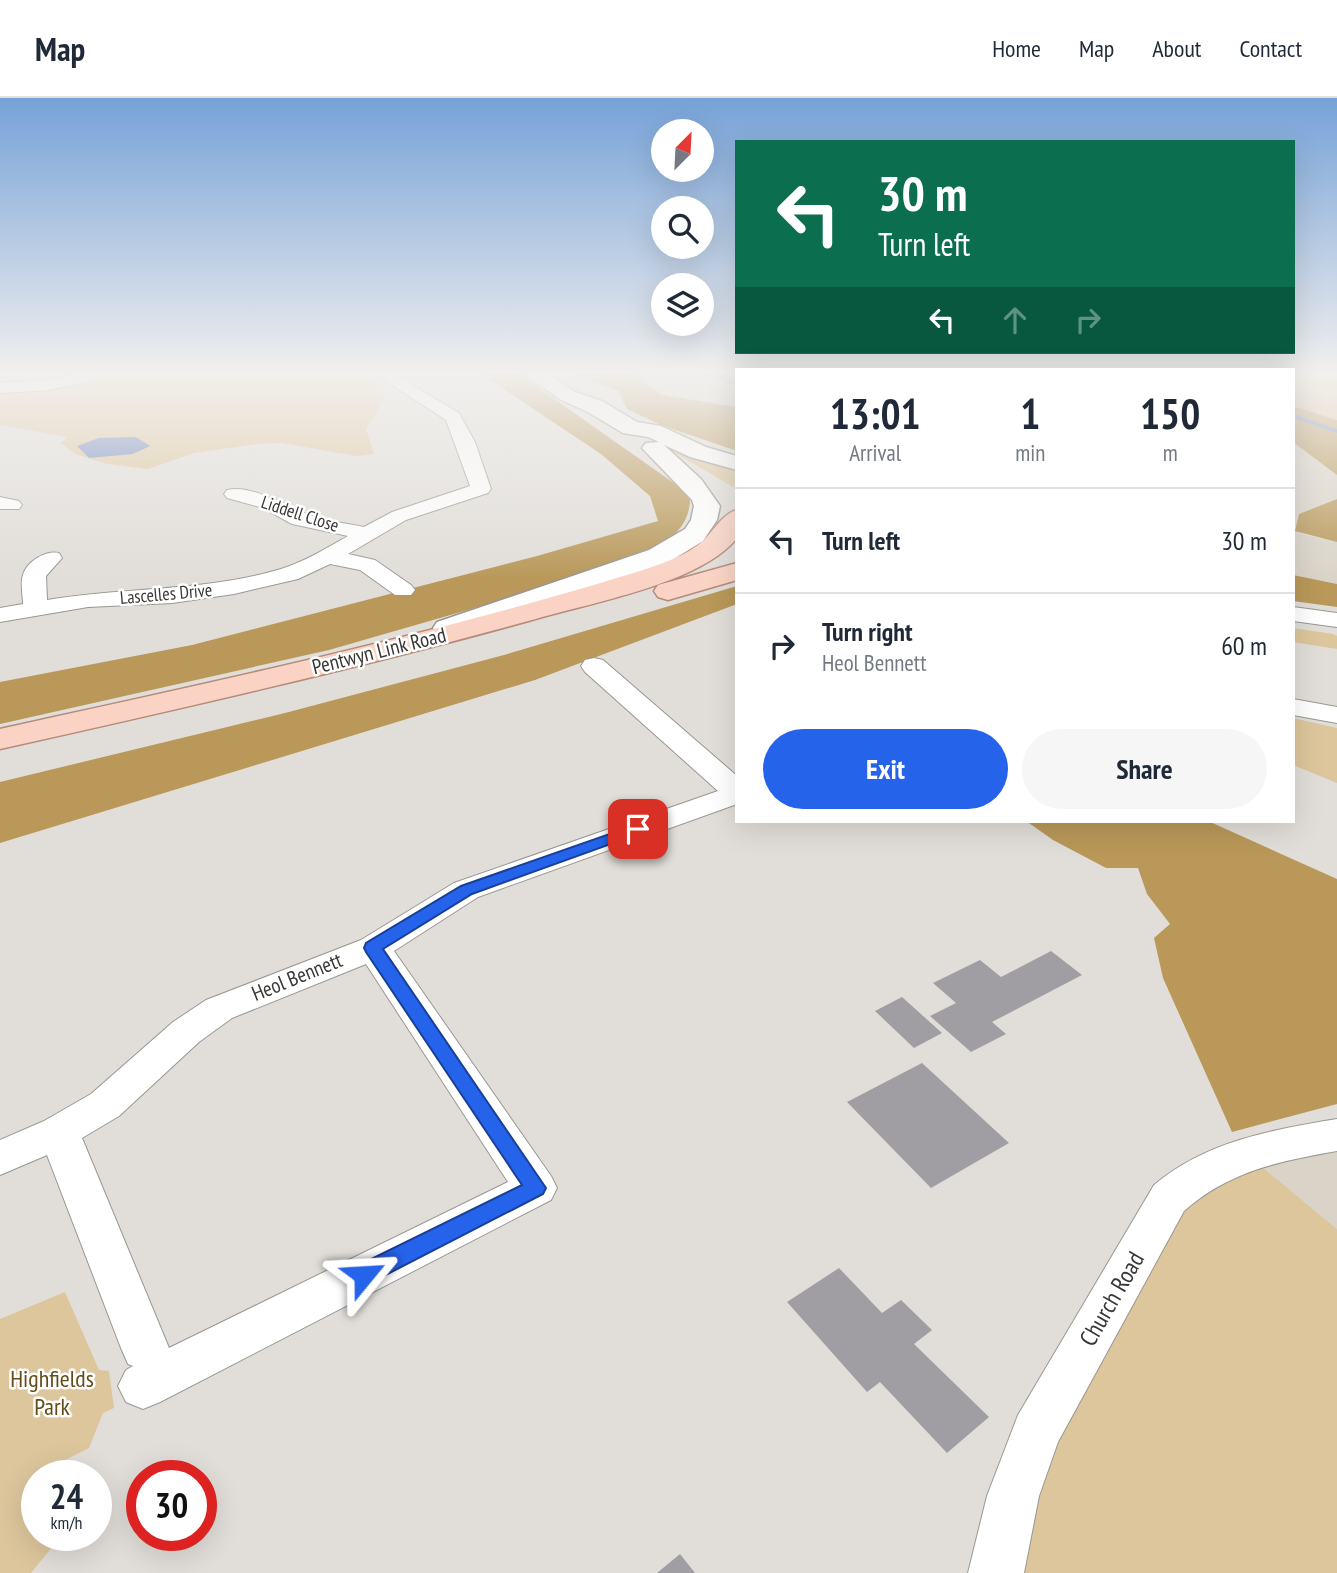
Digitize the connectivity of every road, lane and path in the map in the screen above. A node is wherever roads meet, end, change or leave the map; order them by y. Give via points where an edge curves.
1 (465, 443) edge
2 (644, 443) edge
3 (678, 443) edge
4 (654, 449) junction
5 (735, 462) edge
6 (234, 494) dead end
7 (735, 509) edge
8 (735, 513) edge
9 (367, 534) junction
10 (328, 557) junction
11 (51, 558) dead end
12 (735, 572) edge
13 (403, 590) dead end
14 (35, 607) junction
15 (1295, 614) edge
16 (0, 615) edge
17 (1337, 620) edge
18 (377, 652) junction
19 (594, 666) dead end
20 (1295, 708) edge
21 (1337, 715) edge
22 (0, 739) edge
23 (0, 765) edge
24 (735, 791) edge
25 (735, 794) edge
26 (373, 948) junction
27 (59, 1132) junction
28 (1337, 1135) edge
29 (0, 1158) edge
30 (996, 1573) edge

1 - 9 street, Lascelles Drive via 481,489 399,516
2 - 4 street
3 - 5 street
4 - 7 street via 719,486
4 - 18 street via 692,484 706,506 704,520 683,543 611,574
6 - 9 street, Liddell Close via 300,519
8 - 18 main road, Pentwyn Link Road via 716,545 682,564 567,601
9 - 10 street, Lascelles Drive
10 - 13 street via 368,565
10 - 14 street, Lascelles Drive via 289,575 234,587
11 - 14 street via 34,575
12 - 23 main road, Pentwyn Link Road via 383,674
14 - 16 street, Lascelles Drive
15 - 17 street
18 - 22 main road, Pentwyn Link Road
19 - 24 street
20 - 21 street
25 - 26 street, Heol Bennett via 467,890
26 - 27 street, Heol Bennett via 219,1009 186,1032 105,1105
26 - 27 street via 536,1188 144,1367
27 - 29 street, Heol Bennett
28 - 30 street, Church Road via 1235,1158 1186,1180 1169,1198 1036,1433 1013,1496

